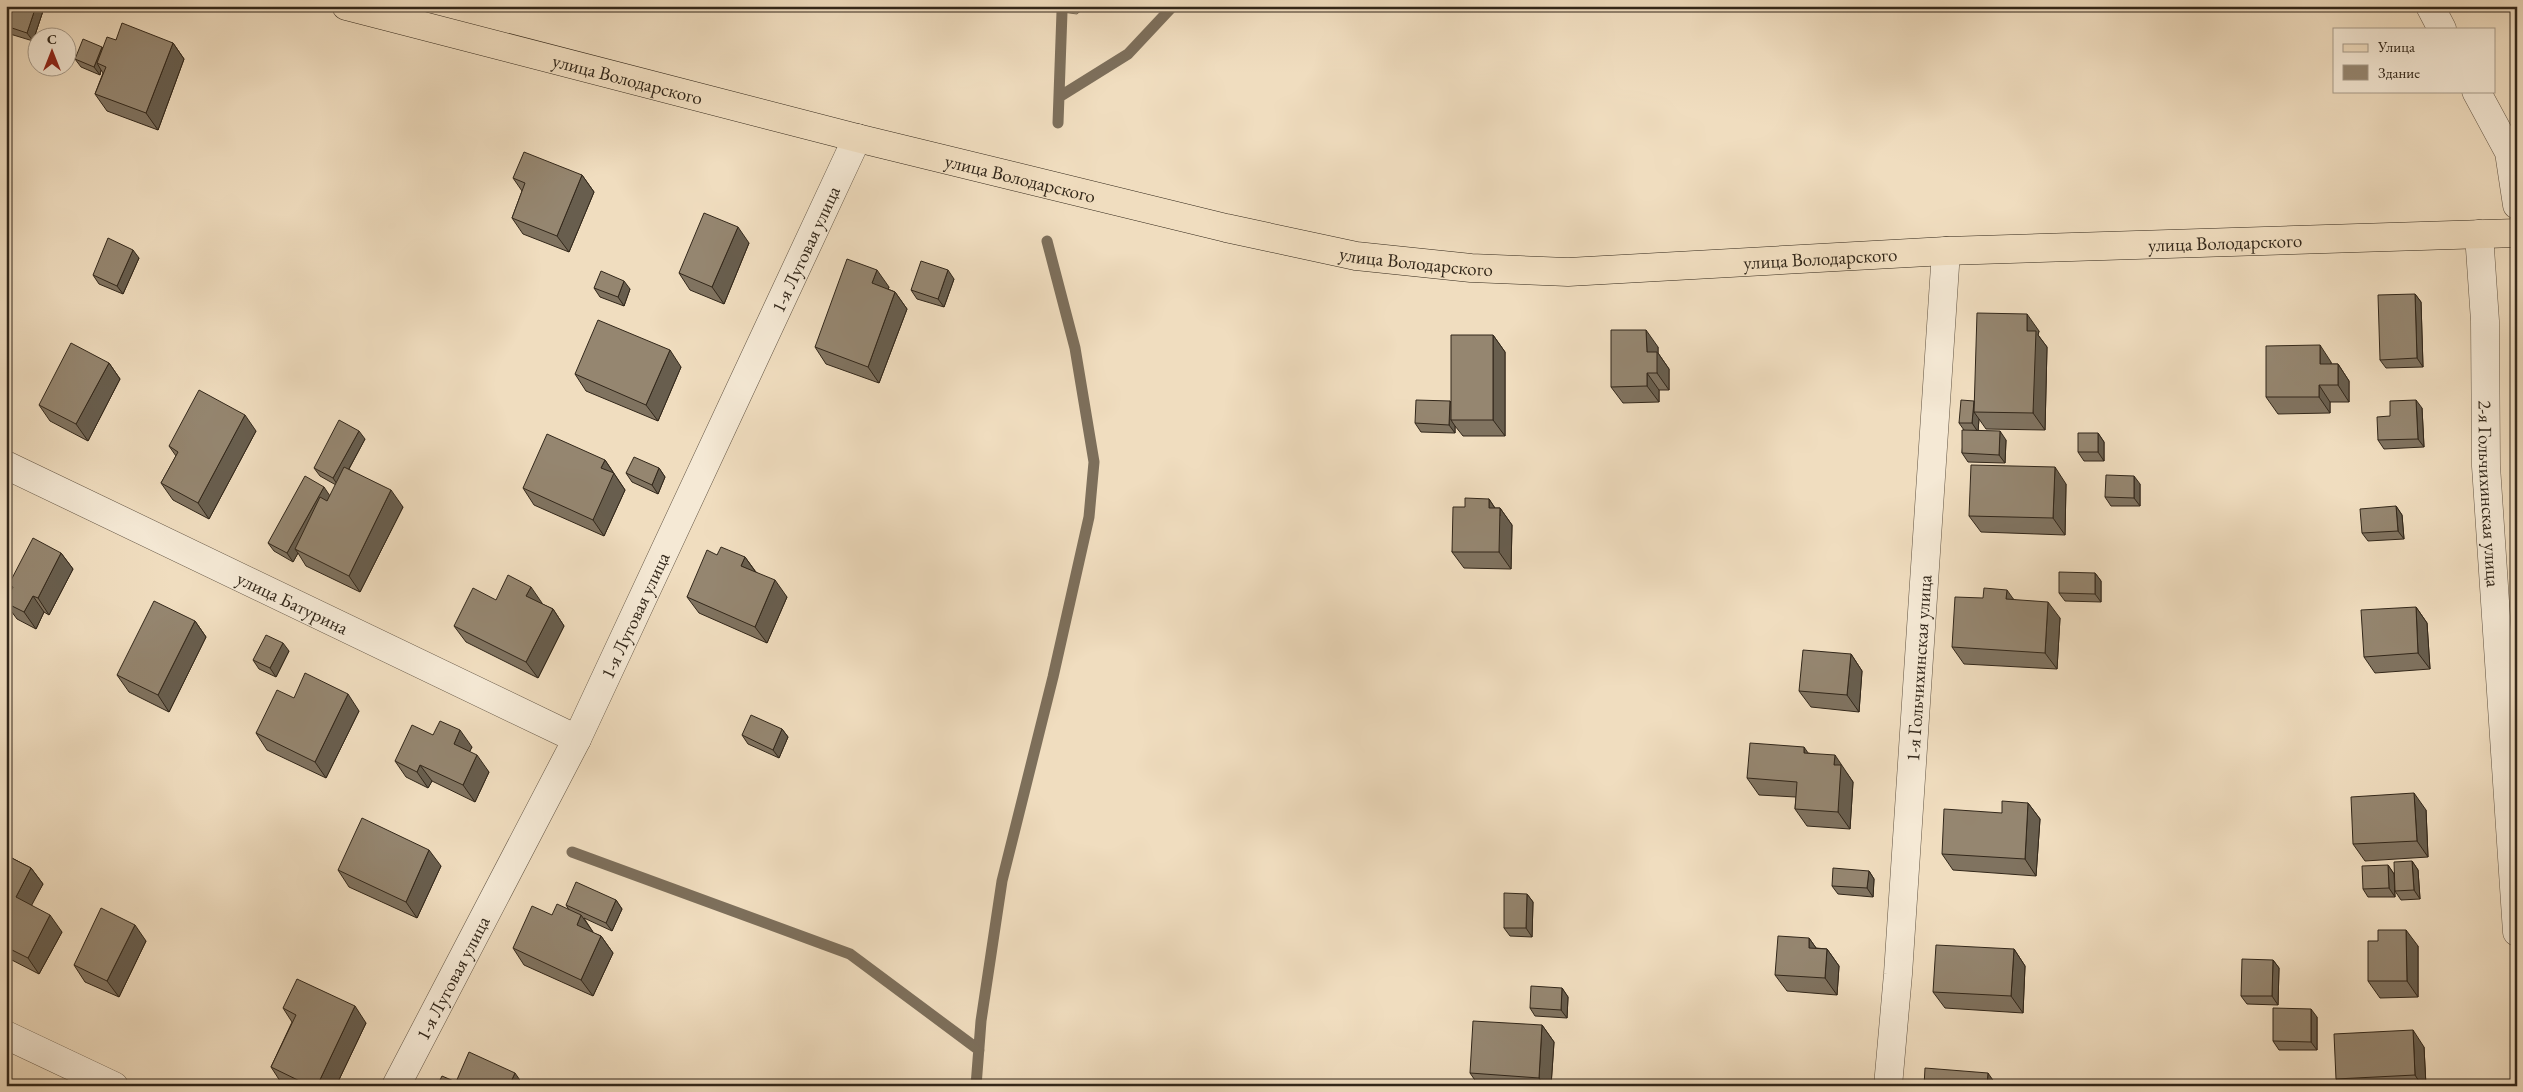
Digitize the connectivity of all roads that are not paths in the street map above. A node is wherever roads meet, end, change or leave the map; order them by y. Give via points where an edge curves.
1 (346, 6) edge
2 (2430, 6) edge
3 (2441, 28) edge
4 (2477, 92) edge
5 (857, 138) junction
6 (2517, 205) edge
7 (2517, 233) edge
8 (2479, 234) junction
9 (1946, 251) junction
10 (6, 465) edge
11 (577, 739) junction
12 (2517, 932) edge
13 (6, 1035) edge
14 (114, 1086) edge
15 (396, 1086) edge
16 (1888, 1086) edge

1 - 5 main road, улица Володарского
2 - 3 street
4 - 6 street via 2510,152
5 - 9 main road, улица Володарского via 1356,256 1471,268 1568,272
5 - 11 street, 1-я Луговая улица
7 - 8 main road, улица Володарского
8 - 9 main road, улица Володарского
8 - 12 street, 2-я Гольчихинская улица via 2485,321 2486,466
9 - 16 street, 1-я Гольчихинская улица
10 - 11 street, улица Батурина
11 - 15 street, 1-я Луговая улица
13 - 14 street

